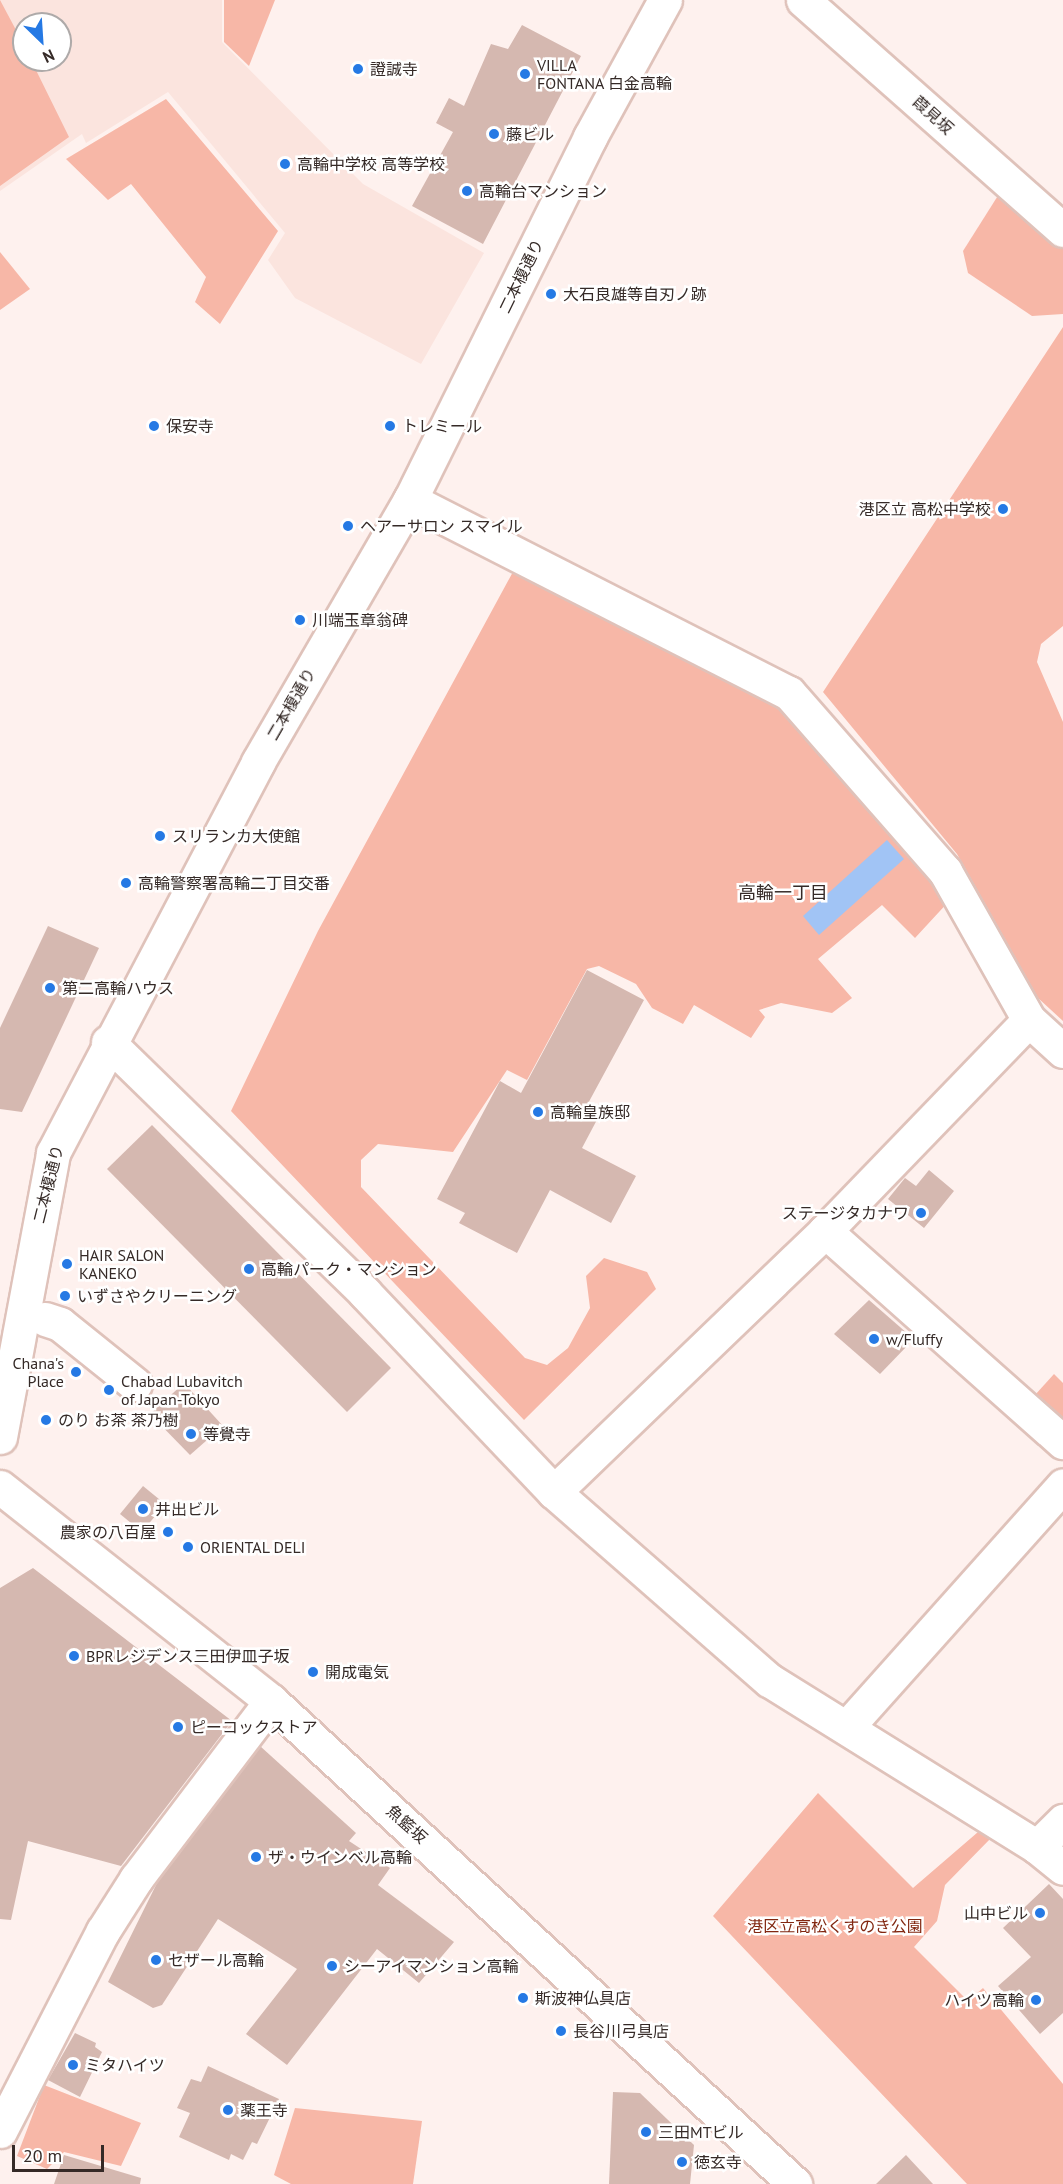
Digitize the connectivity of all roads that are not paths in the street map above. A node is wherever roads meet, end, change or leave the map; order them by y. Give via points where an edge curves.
1 (665, 0) edge
2 (803, 0) edge
3 (1063, 230) edge
4 (410, 500) junction
5 (1029, 1020) junction
6 (108, 1042) junction
7 (1063, 1051) edge
8 (825, 1231) junction
9 (45, 1320) dead end
10 (135, 1384) dead end
11 (0, 1437) edge
12 (1063, 1442) edge
13 (1063, 1485) edge
14 (0, 1487) edge
15 (554, 1492) junction
16 (271, 1701) junction
17 (847, 1727) junction
18 (1063, 1821) edge
19 (1037, 1847) junction
20 (1063, 1868) edge
21 (0, 2131) edge
22 (795, 2184) edge

1 - 4 street, 二本榎通り via 590,137
2 - 3 street, 葭見坂
4 - 5 street via 789,693 945,871
4 - 6 street, 二本榎通り via 258,762
5 - 7 street
5 - 8 street
6 - 11 street, 二本榎通り via 53,1153
6 - 15 street via 365,1293
8 - 12 street
8 - 15 street
9 - 10 street via 60,1324
13 - 17 street
14 - 16 street, 魚籃坂
15 - 17 street via 769,1680
16 - 21 street via 136,1879 103,1931
16 - 22 street, 魚籃坂
17 - 19 street
18 - 19 street
19 - 20 street

